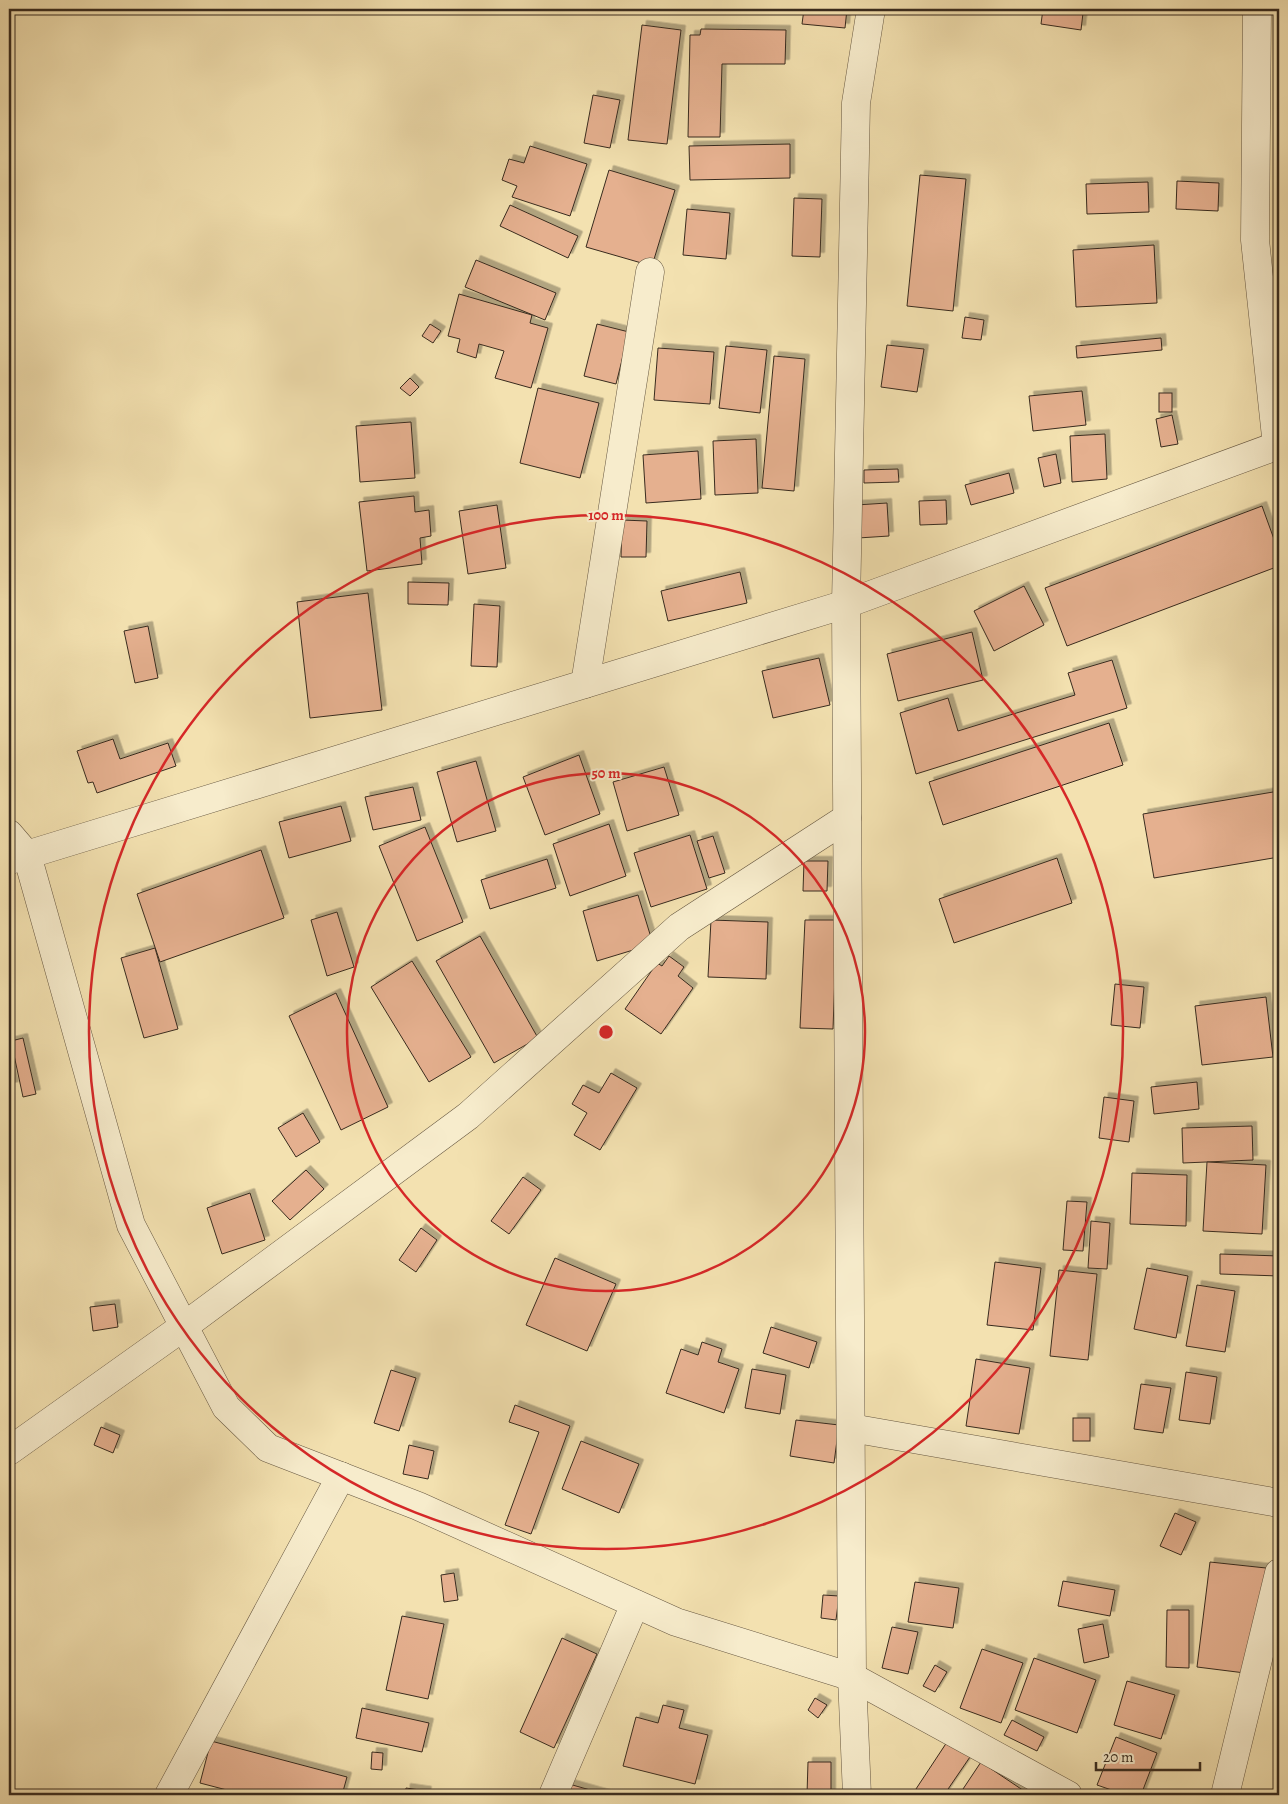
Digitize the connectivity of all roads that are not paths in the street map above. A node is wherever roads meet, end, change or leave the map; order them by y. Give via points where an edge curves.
1 (872, 9) edge
2 (1257, 9) edge
3 (650, 272) dead end
4 (1278, 445) edge
5 (846, 604) junction
6 (585, 684) junction
7 (848, 818) junction
8 (9, 834) edge
9 (18, 858) edge
10 (183, 1327) junction
11 (851, 1428) junction
12 (9, 1451) edge
13 (341, 1476) junction
14 (1279, 1502) edge
15 (1279, 1573) edge
16 (635, 1604) junction
17 (852, 1677) junction
18 (169, 1795) edge
19 (552, 1795) edge
20 (857, 1795) edge
21 (1068, 1795) edge
22 (1225, 1795) edge

1 - 5 street via 856,103
2 - 4 street via 1255,240
3 - 6 street
4 - 5 street
5 - 6 street
5 - 7 street
6 - 9 street
7 - 10 street via 679,927 468,1116
7 - 11 street
8 - 9 street
9 - 10 street via 131,1225
10 - 12 street
10 - 13 street via 226,1406 268,1448
11 - 14 street
11 - 17 street
13 - 16 street via 418,1506
13 - 18 street
15 - 22 street
16 - 17 street via 676,1622
16 - 19 street
17 - 20 street
17 - 21 street

